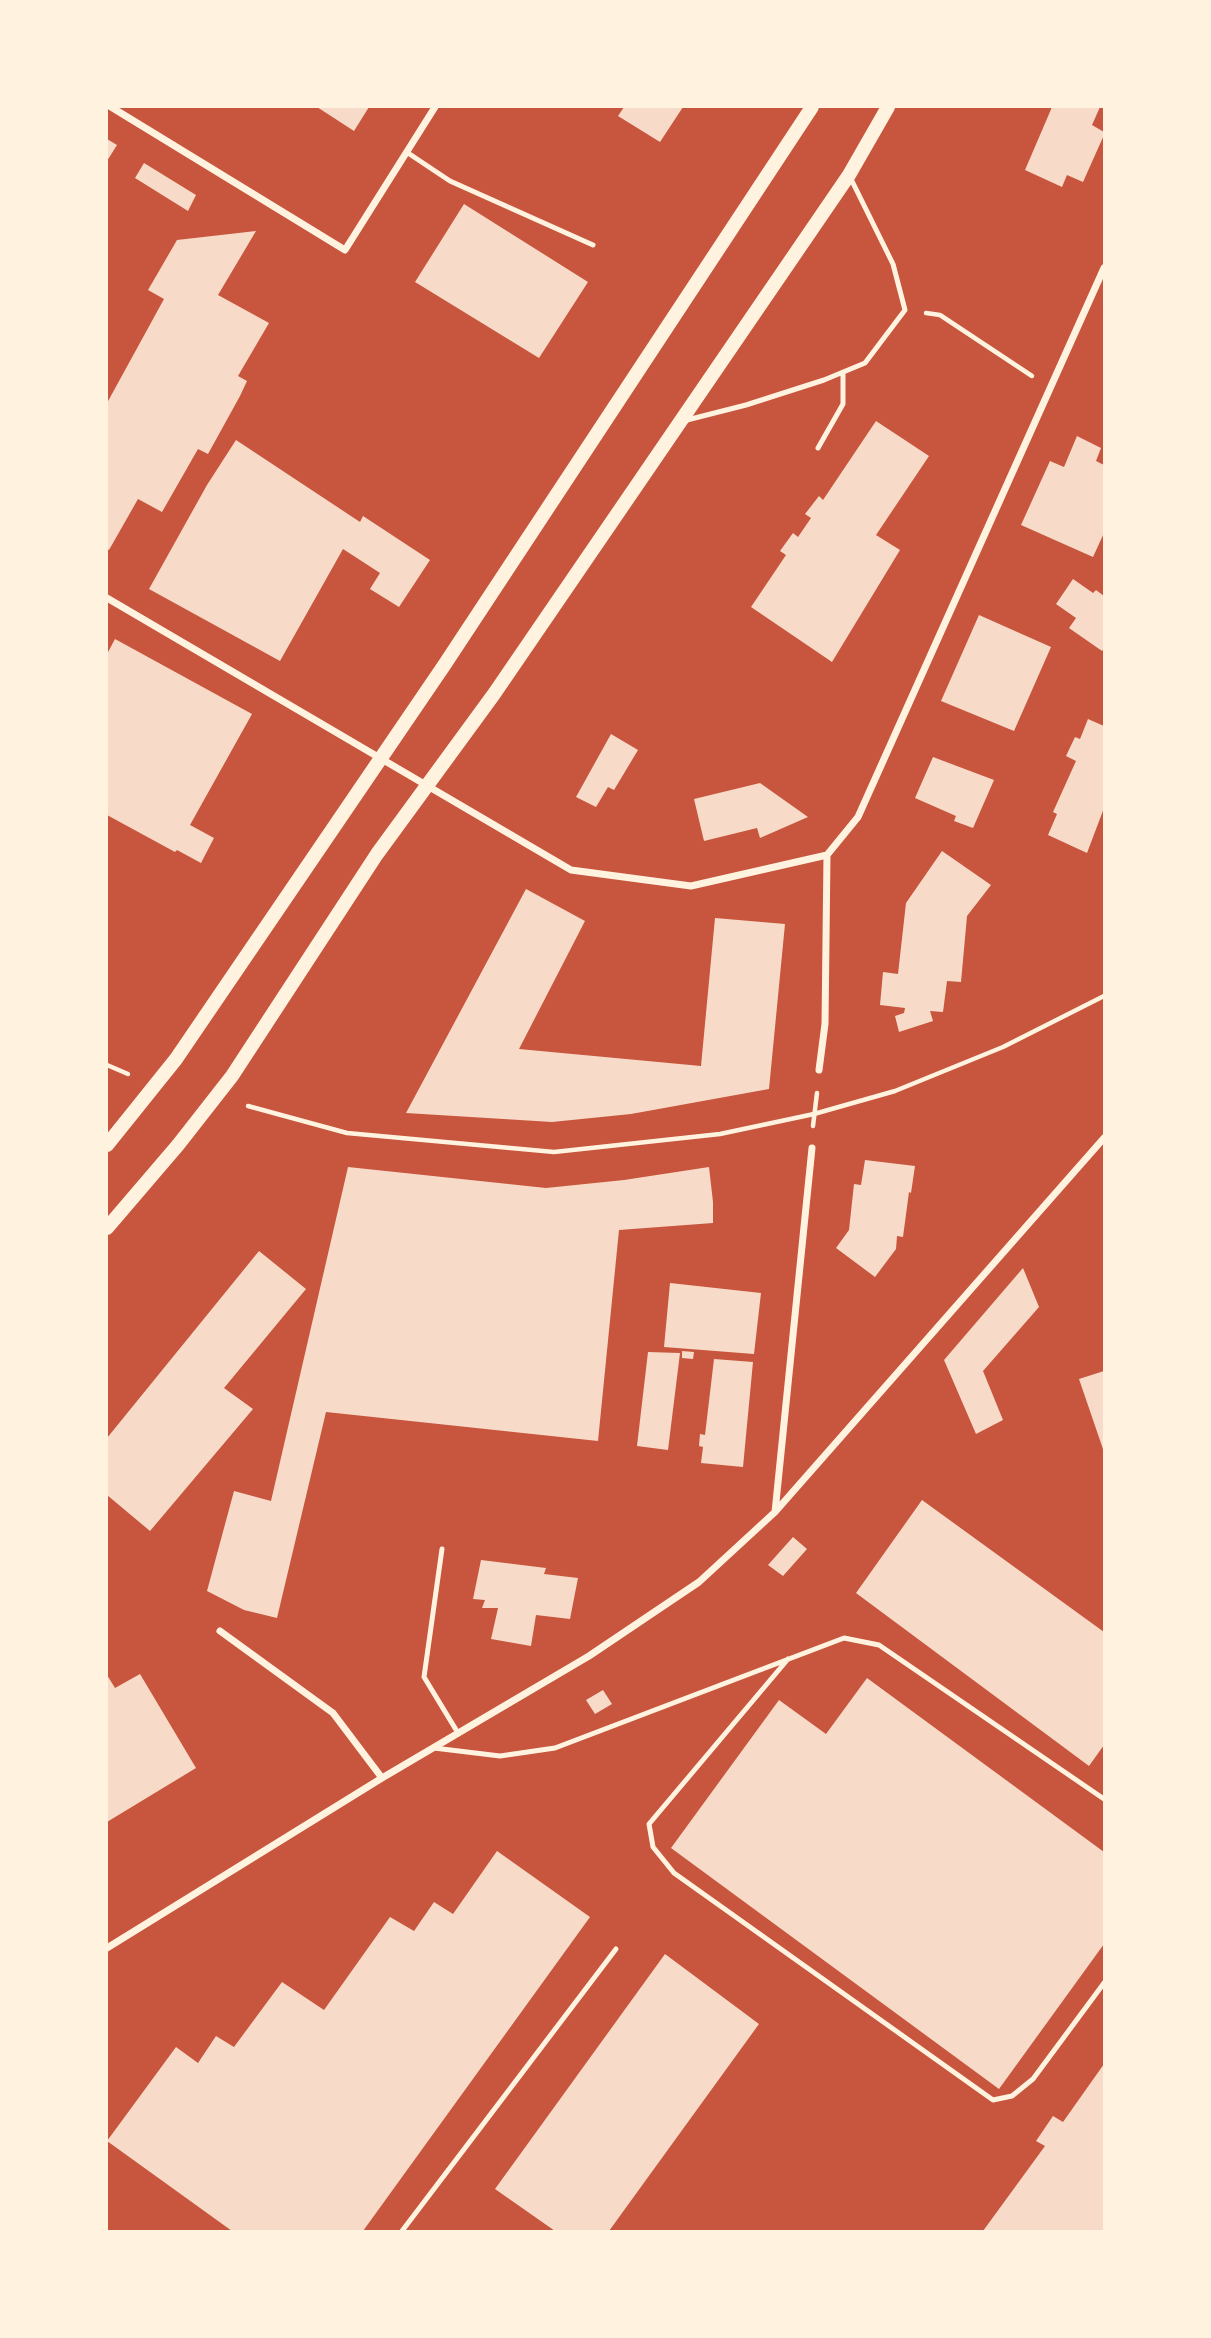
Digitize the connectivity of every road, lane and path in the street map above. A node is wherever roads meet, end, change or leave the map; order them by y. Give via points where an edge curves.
1 (111, 107) edge
2 (435, 107) edge
3 (812, 107) edge
4 (888, 107) edge
5 (408, 153) junction
6 (849, 175) junction
7 (593, 245) dead end
8 (1104, 268) edge
9 (905, 310) junction
10 (843, 373) junction
11 (1050, 387) junction
12 (680, 421) junction
13 (818, 449) dead end
14 (107, 598) edge
15 (827, 855) junction
16 (1104, 996) edge
17 (107, 1065) edge
18 (819, 1070) joint
19 (128, 1074) dead end
20 (248, 1106) dead end
21 (814, 1114) junction
22 (1102, 1142) edge
23 (107, 1145) edge
24 (812, 1148) joint
25 (107, 1228) edge
26 (775, 1512) junction
27 (442, 1549) dead end
28 (220, 1631) dead end
29 (788, 1659) junction
30 (458, 1733) junction
31 (434, 1748) junction
32 (382, 1778) junction
33 (1104, 1799) edge
34 (107, 1948) edge
35 (616, 1949) dead end
36 (1104, 1983) edge
37 (402, 2231) edge

1 - 5 street via 345,250
2 - 5 street
3 - 23 main road via 176,1059
4 - 6 main road
5 - 7 lane via 450,181
6 - 9 lane via 893,264
6 - 12 main road
8 - 11 street
9 - 10 lane via 865,363
9 - 11 path via 940,315
10 - 12 lane
10 - 13 lane via 843,404
11 - 15 street via 858,817
12 - 25 main road via 494,694 377,854 232,1076
14 - 15 street via 571,870 691,886
15 - 18 street via 825,1024
16 - 21 path via 1003,1047 895,1091
17 - 19 path
18 - 21 path
20 - 21 path via 347,1133 554,1152 720,1134
21 - 24 path
22 - 26 street
24 - 26 street
26 - 30 street via 699,1582 590,1656
27 - 30 lane via 424,1677
28 - 32 street via 333,1713
29 - 31 lane via 555,1748 500,1756
29 - 33 lane via 844,1639 879,1646
29 - 36 lane via 649,1824 653,1847 674,1873 993,2100 1012,2096 1033,2079
30 - 31 street
31 - 32 street
32 - 34 street
35 - 37 lane

